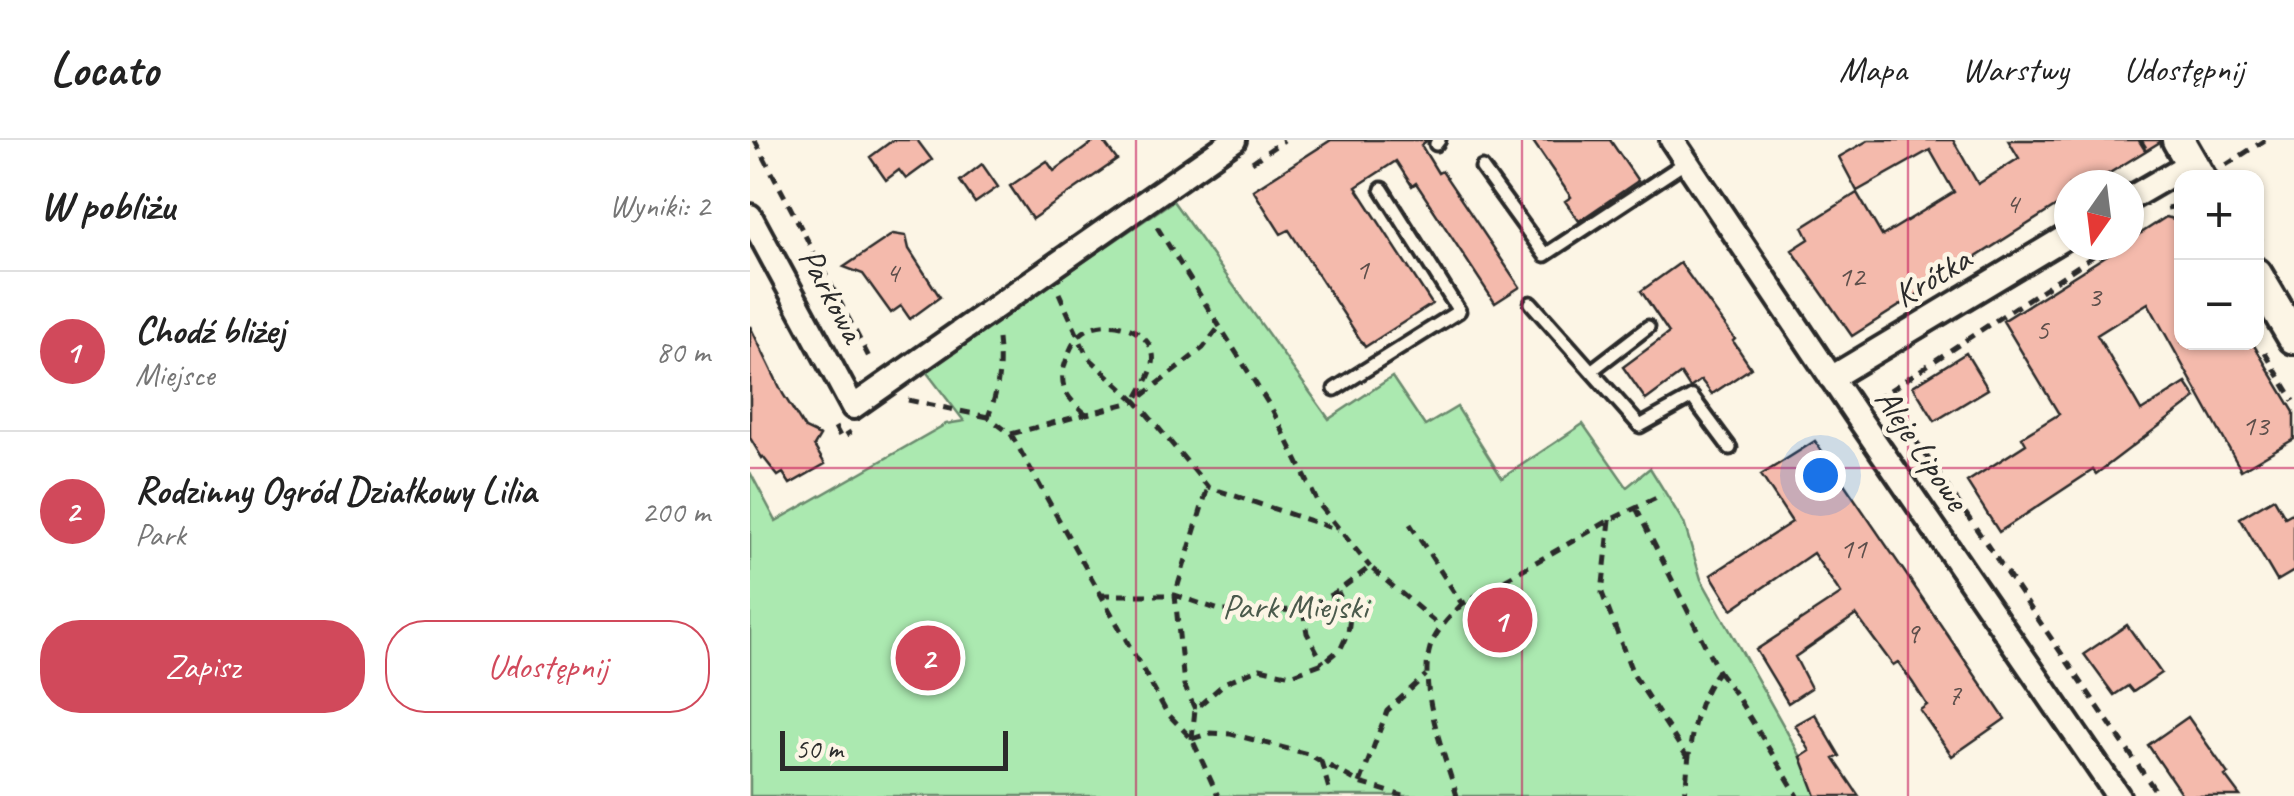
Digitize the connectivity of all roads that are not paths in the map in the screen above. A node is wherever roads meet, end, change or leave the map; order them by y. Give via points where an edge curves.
1 (1234, 140) edge
2 (1672, 140) edge
3 (2188, 159) edge
4 (1686, 162) junction
5 (1482, 168) dead end
6 (2144, 189) edge
7 (1382, 190) dead end
8 (750, 216) edge
9 (2054, 244) edge
10 (2264, 287) edge
11 (1531, 302) dead end
12 (1648, 327) dead end
13 (2294, 338) edge
14 (1591, 371) junction
15 (1831, 378) junction
16 (1336, 388) dead end
17 (1730, 448) dead end
18 (2118, 796) edge

1 - 8 street, Parkowa via 853,407
2 - 4 street, Aleje Lipowe
3 - 6 street
4 - 5 lane via 1544,254
4 - 15 street, Aleje Lipowe
7 - 16 lane via 1458,310
9 - 15 street, Krótka
10 - 13 street
11 - 14 lane
12 - 14 lane
14 - 17 lane via 1640,426 1692,398
15 - 18 street, Aleje Lipowe

